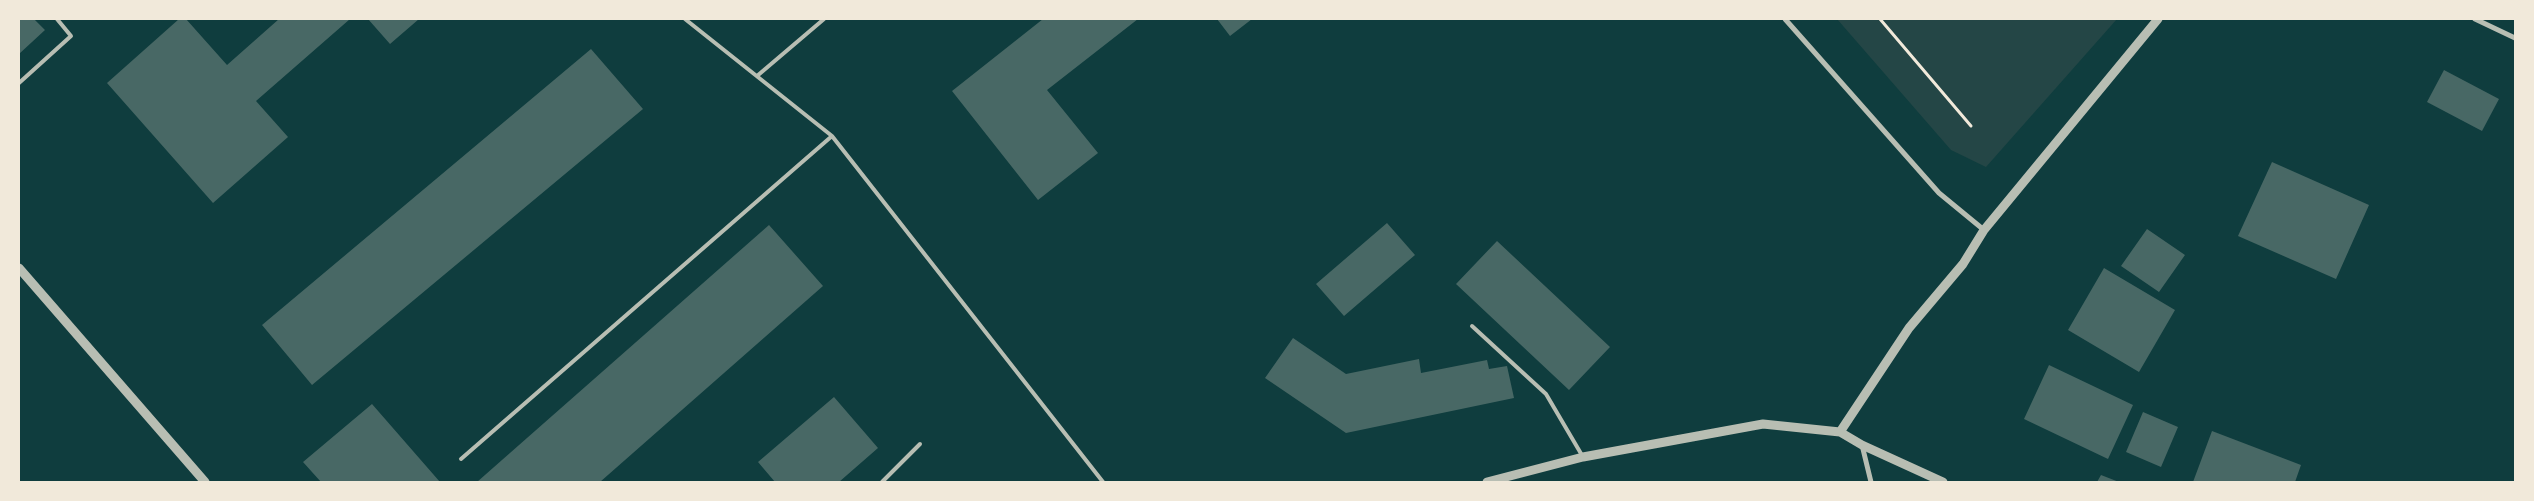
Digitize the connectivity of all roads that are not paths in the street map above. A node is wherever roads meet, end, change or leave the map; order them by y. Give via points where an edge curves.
1 (57, 19) edge
2 (685, 19) edge
3 (824, 19) edge
4 (1785, 19) edge
5 (2158, 19) edge
6 (2475, 19) edge
7 (2515, 38) edge
8 (757, 76) junction
9 (19, 82) edge
10 (832, 136) junction
11 (1984, 230) junction
12 (19, 268) edge
13 (1472, 326) dead end
14 (1840, 432) junction
15 (920, 444) dead end
16 (1862, 445) junction
17 (1583, 458) junction
18 (461, 459) dead end
19 (205, 482) edge
20 (882, 482) edge
21 (1103, 482) edge
22 (1486, 482) edge
23 (1871, 482) edge
24 (1943, 482) edge

1 - 9 lane via 71,36
2 - 8 lane
3 - 8 lane
4 - 11 street via 1939,194
5 - 11 street
6 - 7 street
8 - 10 lane
10 - 18 lane
10 - 21 lane
11 - 14 street via 1963,264 1909,328
12 - 19 street
13 - 17 lane via 1546,394
14 - 16 street
14 - 17 street via 1763,424
15 - 20 lane
16 - 23 street
16 - 24 street
17 - 22 street

